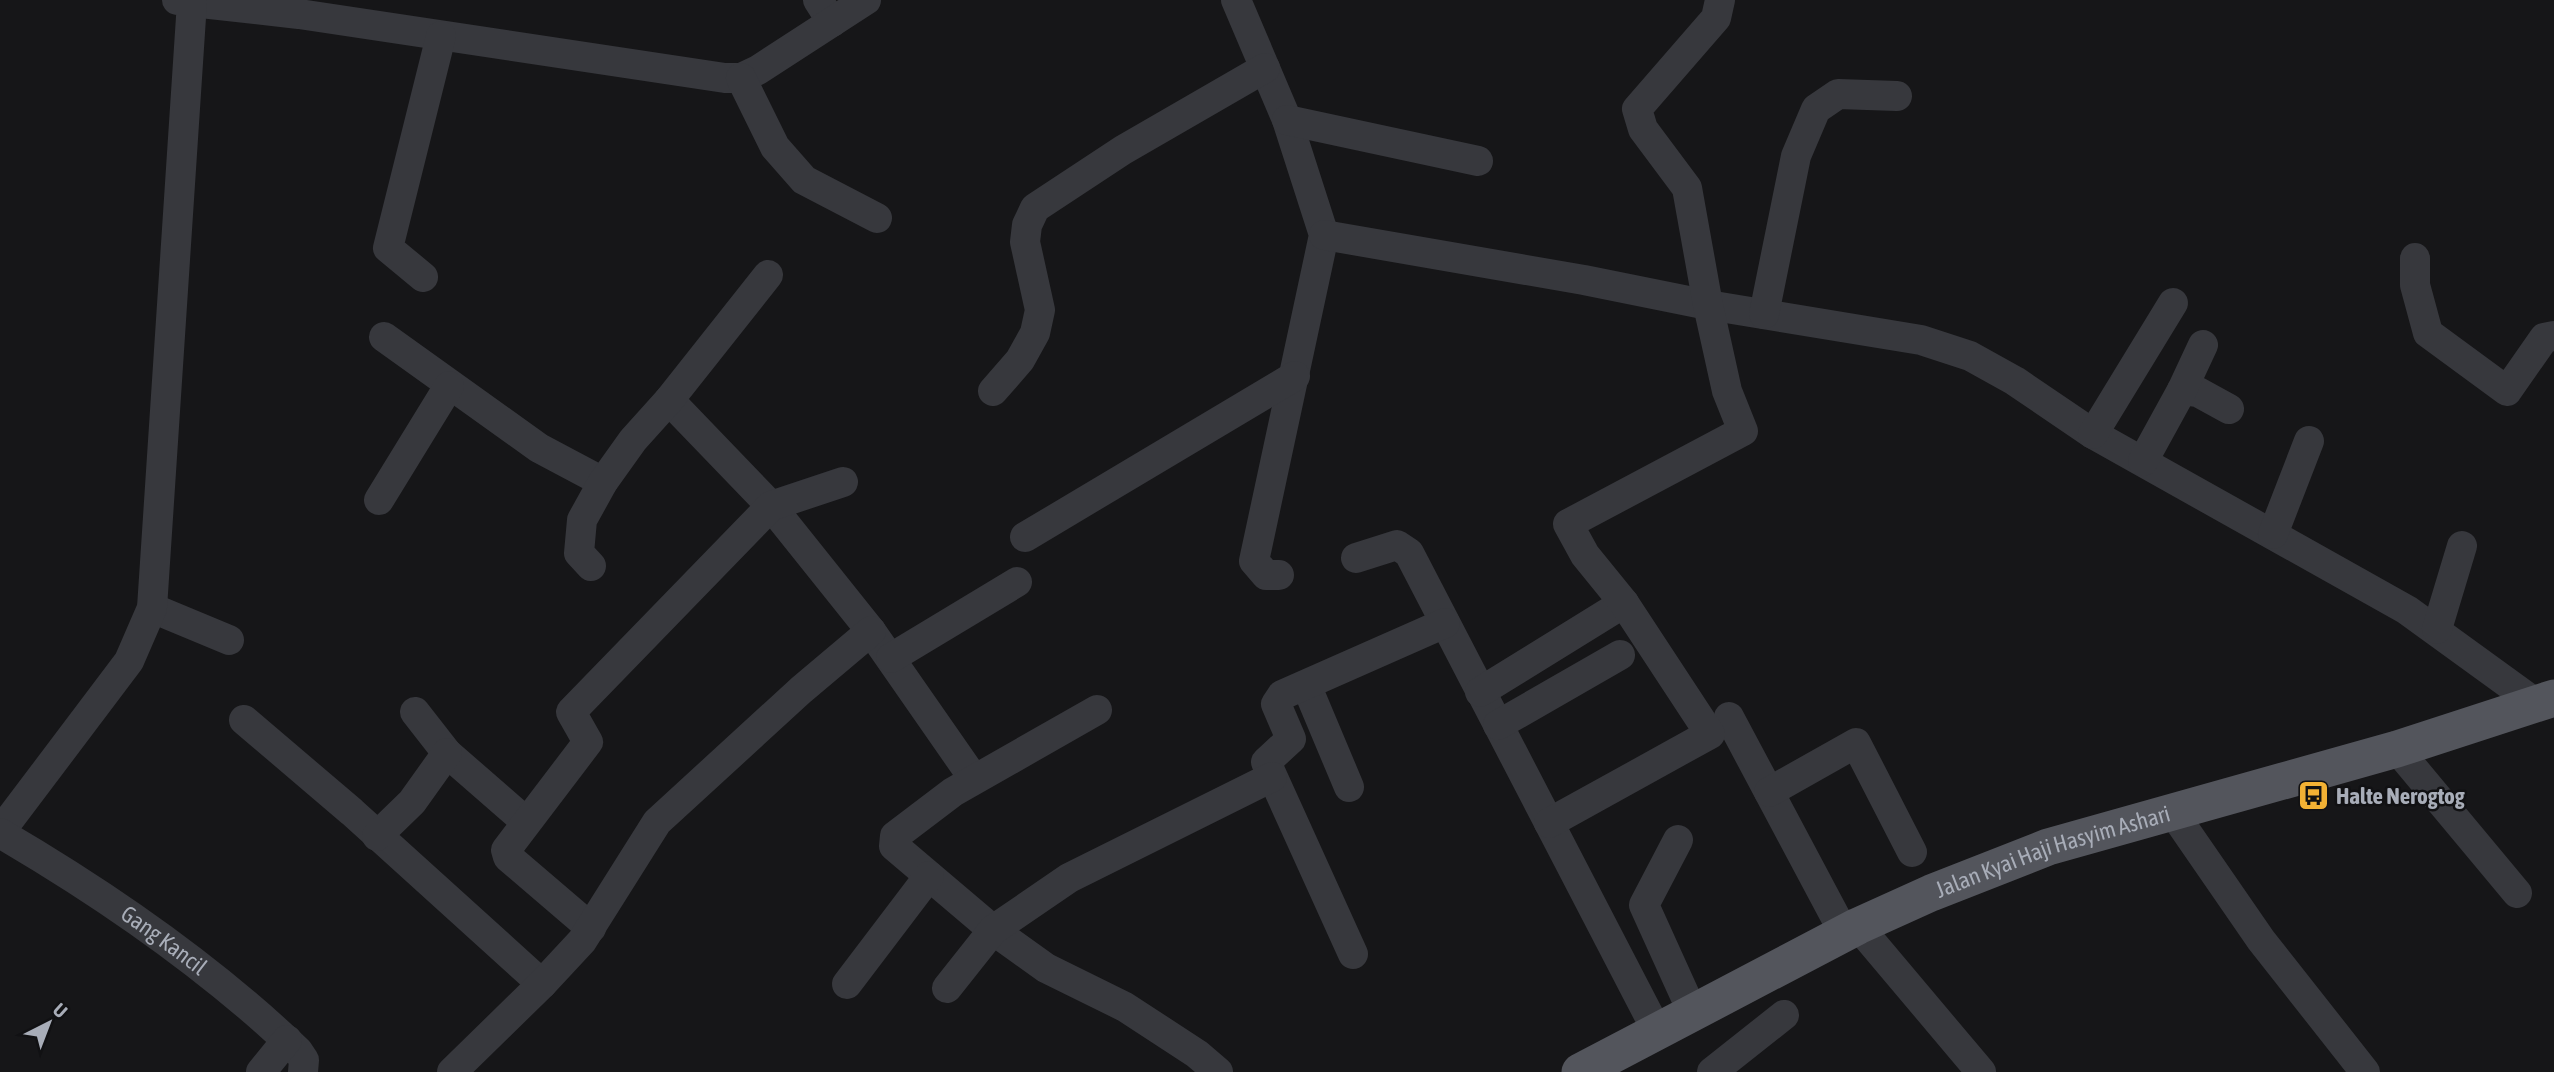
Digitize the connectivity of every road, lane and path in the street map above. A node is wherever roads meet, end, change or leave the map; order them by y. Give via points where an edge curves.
1 (866, 0) edge
2 (1236, 0) edge
3 (1720, 0) edge
4 (185, 1) edge
5 (307, 7) edge
6 (825, 11) edge
7 (441, 36) junction
8 (1265, 68) junction
9 (741, 78) junction
10 (1897, 96) dead end
11 (1287, 120) junction
12 (1478, 161) dead end
13 (877, 218) dead end
14 (1324, 235) junction
15 (2415, 258) dead end
16 (768, 275) dead end
17 (423, 276) dead end
18 (2173, 303) dead end
19 (1708, 305) junction
20 (1764, 314) junction
21 (2554, 336) edge
22 (384, 337) dead end
23 (2203, 345) dead end
24 (1295, 376) junction
25 (449, 386) junction
26 (2182, 390) junction
27 (993, 391) dead end
28 (670, 400) junction
29 (2229, 409) dead end
30 (2093, 434) junction
31 (2309, 441) dead end
32 (2143, 461) junction
33 (603, 482) junction
34 (843, 482) dead end
35 (379, 500) dead end
36 (771, 506) junction
37 (2273, 534) junction
38 (1025, 537) dead end
39 (2462, 546) dead end
40 (1356, 558) dead end
41 (592, 566) dead end
42 (1279, 575) dead end
43 (1017, 582) dead end
44 (1624, 603) junction
45 (152, 608) junction
46 (1445, 623) junction
47 (2437, 629) junction
48 (871, 631) junction
49 (229, 640) dead end
50 (1620, 655) dead end
51 (891, 658) junction
52 (1307, 687) junction
53 (1480, 692) junction
54 (2538, 708) edge
55 (1097, 710) dead end
56 (415, 712) dead end
57 (1729, 717) dead end
58 (244, 720) dead end
59 (1498, 724) junction
60 (2397, 749) junction
61 (447, 753) junction
62 (1272, 777) junction
63 (974, 779) junction
64 (1349, 787) dead end
65 (1769, 792) junction
66 (2172, 811) junction
67 (525, 821) junction
68 (1549, 823) junction
69 (0, 832) edge
70 (377, 836) junction
71 (1678, 841) dead end
72 (1912, 852) dead end
73 (929, 876) junction
74 (2517, 893) dead end
75 (592, 928) junction
76 (993, 930) junction
77 (1851, 930) junction
78 (1353, 954) dead end
79 (542, 984) junction
80 (847, 984) dead end
81 (947, 988) dead end
82 (1692, 1011) junction
83 (1784, 1015) dead end
84 (1657, 1031) junction
85 (287, 1041) junction
86 (1199, 1066) edge
87 (261, 1072) edge
88 (303, 1072) edge
89 (452, 1072) edge
90 (1580, 1072) edge
91 (1712, 1072) edge
92 (1981, 1072) edge
93 (2365, 1072) edge

1 - 6 street
2 - 8 street
3 - 19 street via 1716,18 1637,109 1643,129 1687,188
4 - 5 street
4 - 45 street
5 - 7 street
6 - 9 street
7 - 9 street
7 - 17 street via 388,248
8 - 11 street
8 - 27 street via 1123,150 1035,208 1025,242 1040,310 1035,333
9 - 13 street via 775,147 804,180
10 - 20 street via 1838,94 1816,109 1796,156
11 - 12 street
11 - 14 street
14 - 19 street
14 - 24 street
15 - 21 street via 2415,285 2428,333 2507,391 2544,338
16 - 28 street
18 - 30 street
19 - 20 street
19 - 44 street via 1727,391 1743,431 1568,524 1584,555
20 - 30 street via 1920,340 1970,356
22 - 25 street
23 - 26 street
24 - 38 street
24 - 42 street via 1254,561 1266,575
25 - 33 street via 539,448
25 - 35 street
26 - 29 street via 2197,392
26 - 32 street
28 - 33 street
28 - 36 street
30 - 32 street
31 - 37 street
32 - 37 street
33 - 41 street via 582,520 579,553
34 - 36 street
36 - 48 street
36 - 67 street via 571,712 587,742
37 - 47 street
39 - 47 street
40 - 46 street via 1397,545 1409,553
43 - 51 street
44 - 53 street
44 - 68 street via 1710,734
45 - 49 street
45 - 69 street via 129,661
46 - 52 street
46 - 53 street
47 - 54 street
48 - 51 street
48 - 75 street via 657,822
50 - 59 street
51 - 63 street
52 - 62 street via 1282,695 1276,704 1291,739 1266,762
52 - 64 street
53 - 59 street
54 - 60 main road, Jalan Kyai Haji Hasyim Ashari
55 - 63 street
56 - 61 street
57 - 65 street
58 - 70 street
59 - 68 street
60 - 66 main road, Jalan Kyai Haji Hasyim Ashari
60 - 74 street
61 - 67 street
61 - 70 street via 412,802
62 - 76 street via 1069,878
62 - 78 street
63 - 73 street via 895,836 894,846
65 - 72 street via 1856,743
65 - 77 street
66 - 77 main road, Jalan Kyai Haji Hasyim Ashari via 2048,847
66 - 93 street via 2261,940
67 - 75 street via 506,850 508,857
68 - 84 street
69 - 85 street, Gang Kancil via 161,938
70 - 79 street
71 - 82 street via 1644,905
73 - 76 street
73 - 80 street
75 - 79 street
76 - 81 street
76 - 86 street via 1069,982 1103,995
77 - 82 main road, Jalan Kyai Haji Hasyim Ashari
77 - 92 street
79 - 89 street
82 - 84 main road, Jalan Kyai Haji Hasyim Ashari
83 - 91 street
84 - 90 main road, Jalan Kyai Haji Hasyim Ashari
85 - 87 street
85 - 88 street, Gang Kancil via 304,1060

